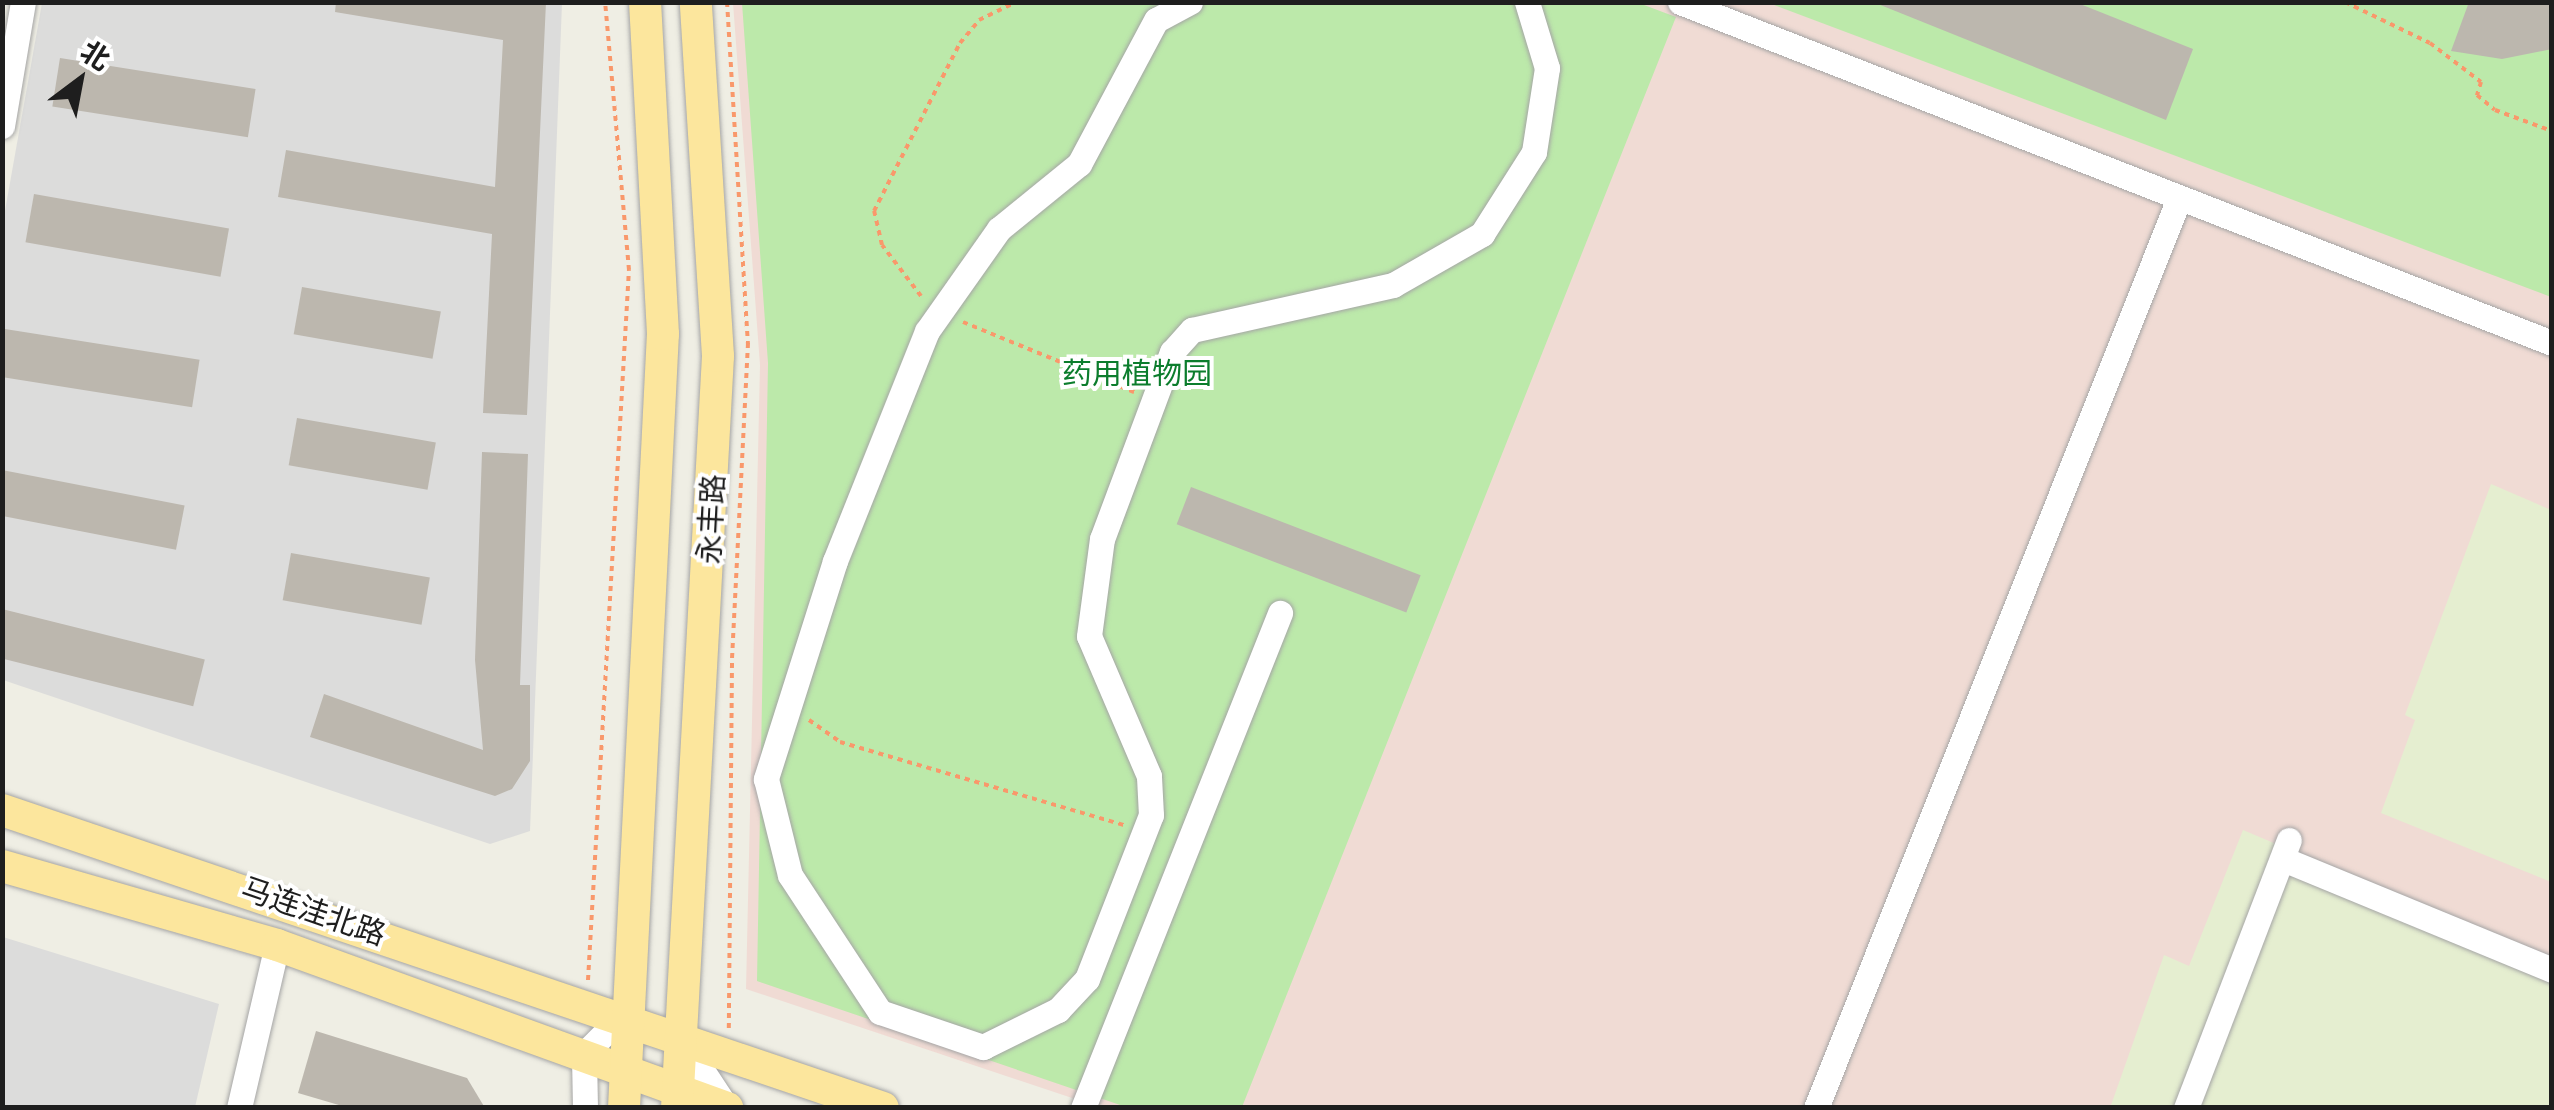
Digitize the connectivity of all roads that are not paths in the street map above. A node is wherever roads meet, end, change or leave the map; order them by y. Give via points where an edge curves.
1 (24, 2) edge
2 (645, 2) edge
3 (696, 2) edge
4 (1190, 2) edge
5 (1527, 2) edge
6 (1680, 2) edge
7 (2, 126) edge
8 (2178, 201) junction
9 (2552, 343) edge
10 (1280, 614) dead end
11 (2, 810) edge
12 (2, 866) edge
13 (277, 945) junction
14 (2552, 970) edge
15 (623, 1015) junction
16 (680, 1035) junction
17 (584, 1054) junction
18 (623, 1068) junction
19 (677, 1099) edge
20 (239, 1108) edge
21 (585, 1108) edge
22 (624, 1108) edge
23 (727, 1108) edge
24 (883, 1108) edge
25 (1082, 1108) edge
26 (1816, 1108) edge
27 (2186, 1108) edge

1 - 7 street
2 - 15 main road, 永丰路 via 663,334
3 - 16 main road, 永丰路 via 718,356
4 - 5 street via 1156,20 1079,164 999,229 927,331 766,779 790,875 880,1012 984,1047 1058,1010 1087,979 1146,834 1150,776 1089,636 1102,539 1172,352 1192,330 1393,285 1482,234 1534,152 1547,68
6 - 8 street
8 - 9 street
8 - 26 street
10 - 25 street
11 - 15 main road, 马连洼北路
12 - 13 main road, 马连洼北路
13 - 17 main road, 马连洼北路
13 - 20 street
14 - 27 street via 2286,849
15 - 16 main road, 马连洼北路
15 - 17 street
15 - 18 main road, 永丰路
16 - 19 main road, 永丰路
16 - 23 street
16 - 24 main road
17 - 18 main road, 马连洼北路
17 - 21 street
18 - 19 main road, 马连洼北路
18 - 22 main road, 永丰路
19 - 23 main road

